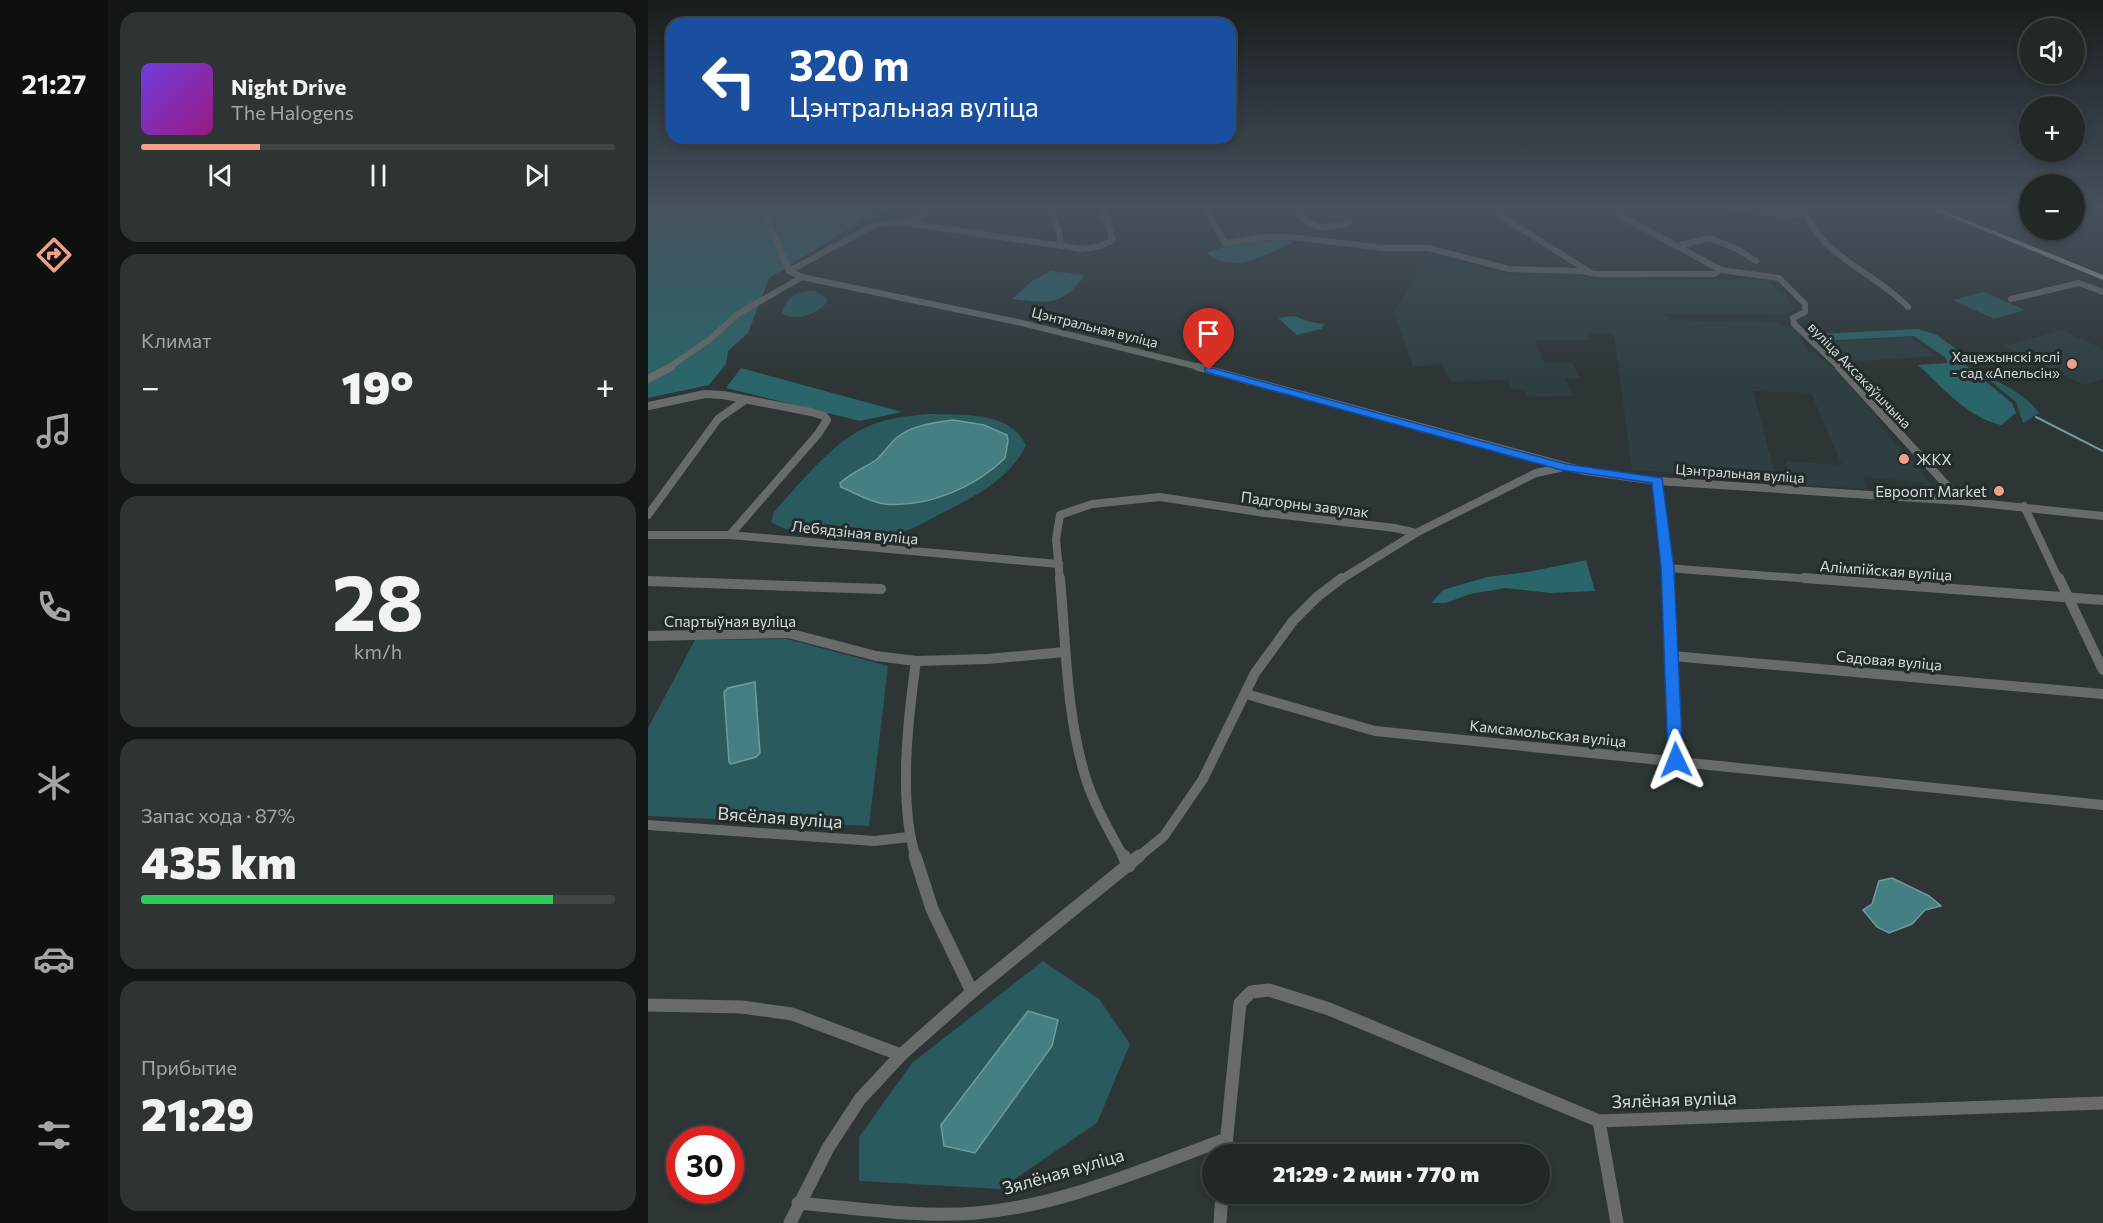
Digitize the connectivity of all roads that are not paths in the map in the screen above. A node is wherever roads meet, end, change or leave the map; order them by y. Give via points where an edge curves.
1 (786, 264) edge
2 (802, 264) edge
3 (1490, 264) edge
4 (1580, 264) edge
5 (1710, 264) edge
6 (1852, 264) edge
7 (2069, 264) edge
8 (1721, 270) junction
9 (789, 271) junction
10 (1596, 274) junction
11 (802, 276) junction
12 (2103, 278) edge
13 (2103, 292) edge
14 (2011, 299) dead end
15 (1908, 307) dead end
16 (648, 379) edge
17 (745, 400) junction
18 (648, 406) edge
19 (1565, 467) junction
20 (1658, 481) junction
21 (1961, 501) junction
22 (2024, 506) junction
23 (648, 515) edge
24 (2103, 516) edge
25 (1416, 533) junction
26 (648, 535) edge
27 (730, 535) junction
28 (1059, 564) junction
29 (1667, 568) junction
30 (648, 581) edge
31 (881, 589) dead end
32 (2067, 596) junction
33 (2103, 600) edge
34 (648, 636) edge
35 (1065, 652) junction
36 (1672, 656) junction
37 (916, 661) junction
38 (2103, 670) edge
39 (1246, 694) junction
40 (2103, 694) edge
41 (1676, 760) junction
42 (2103, 805) edge
43 (648, 825) edge
44 (909, 837) junction
45 (1129, 866) junction
46 (972, 992) junction
47 (648, 1005) edge
48 (901, 1055) junction
49 (2103, 1103) edge
50 (1599, 1121) junction
51 (1226, 1138) junction
52 (1226, 1144) edge
53 (798, 1203) junction
54 (1221, 1204) edge
55 (790, 1223) edge
56 (1220, 1223) edge
57 (1617, 1223) edge

1 - 9 street
2 - 9 street
3 - 10 street via 1509,269
4 - 10 street
5 - 8 street
6 - 15 street via 1890,289
7 - 12 main road
8 - 10 street via 1714,274
8 - 21 street, вуліца Аксакаўшчына via 1772,276 1784,282 1805,304 1805,312 1793,318 1794,324 1831,358
9 - 11 street, Цэнтральная вуліца
11 - 16 street via 738,314 709,340
11 - 19 street, Цэнтральная вуліца via 948,306 1133,351
13 - 14 street via 2079,283
17 - 18 street via 705,394
17 - 23 street via 718,419
17 - 27 street via 825,416 827,420
19 - 20 street, Цэнтральная вуліца
19 - 25 street via 1536,473
20 - 21 street, Цэнтральная вуліца
20 - 29 street
21 - 22 street, Цэнтральная вуліца
22 - 24 street, Цэнтральная вуліца
22 - 32 street
25 - 28 street, Падгорны завулак via 1160,497 1092,504 1060,515 1056,539
25 - 39 street via 1352,570 1317,597 1293,621 1255,673
26 - 27 street, Лебядзіная вуліца
27 - 28 street, Лебядзіная вуліца
28 - 35 street
29 - 32 street, Алімпійская вуліца
29 - 36 street
30 - 31 street
32 - 33 street, Алімпійская вуліца
32 - 38 street
34 - 37 street, Спартыўная вуліца via 788,633 876,656
35 - 37 street, Спартыўная вуліца
35 - 45 street via 1072,715 1086,778 1101,816
36 - 40 street, Садовая вуліца
36 - 41 street
37 - 44 street via 907,768
39 - 41 street, Камсамольская вуліца via 1375,731
39 - 45 street via 1203,779 1164,836
41 - 42 street, Камсамольская вуліца
43 - 44 street, Вясёлая вуліца via 865,840
44 - 46 street via 932,909
45 - 46 street
46 - 48 street
47 - 48 street via 742,1007 792,1014
48 - 53 street via 860,1099
49 - 50 street, Зялёная вуліца
50 - 51 street, Зялёная вуліца via 1329,1009 1269,990 1251,992 1240,1003
50 - 57 street
51 - 52 street
51 - 53 street, Зялёная вуліца via 1072,1192 1002,1209 945,1215
53 - 55 street
54 - 56 street

